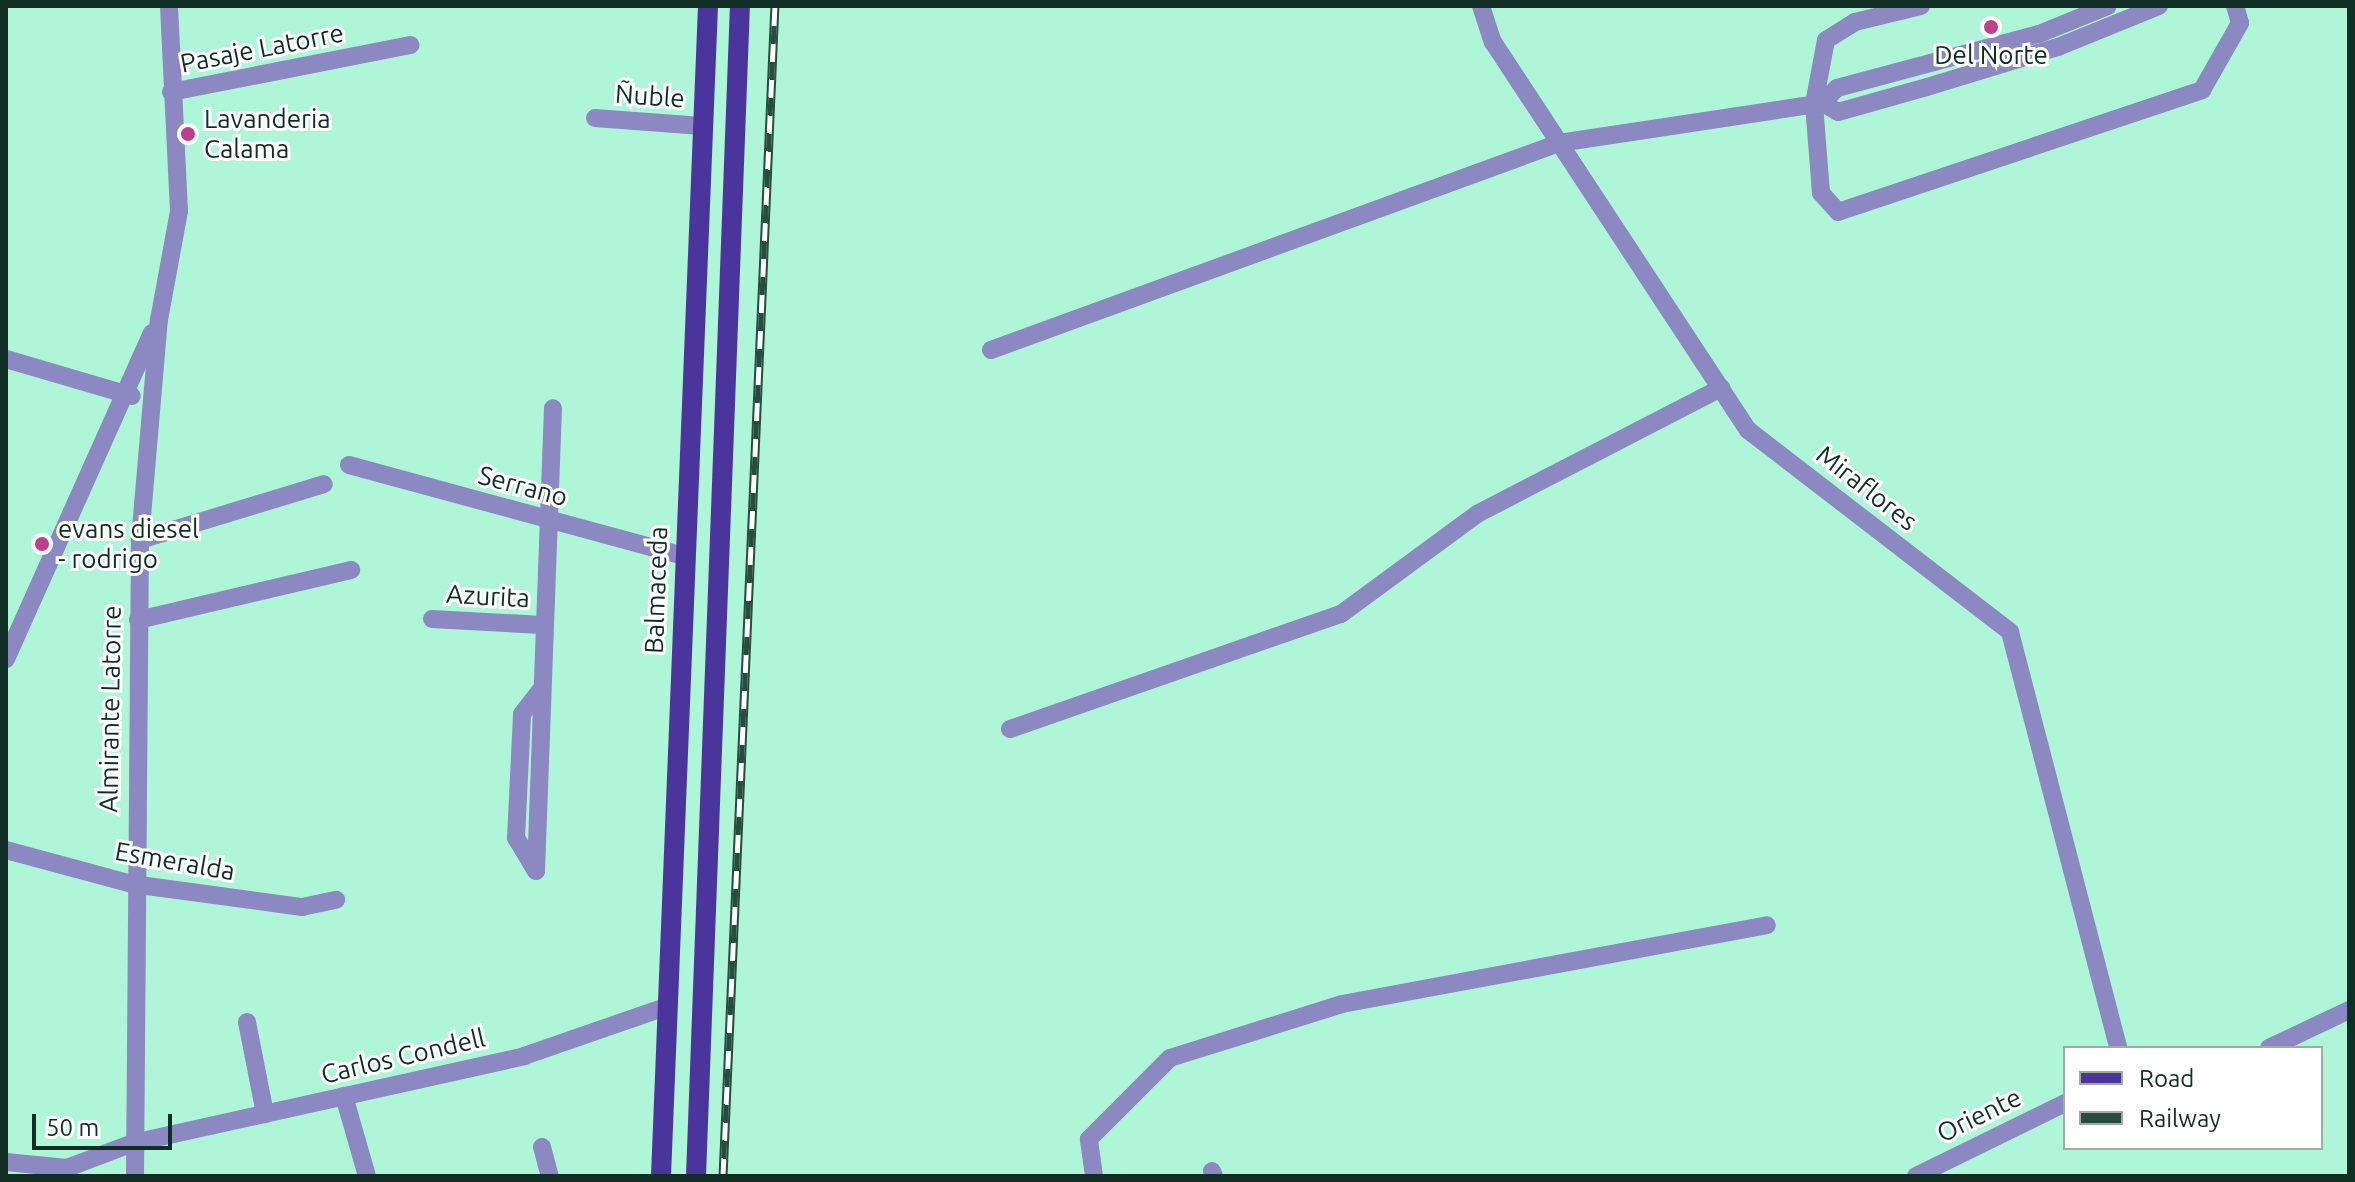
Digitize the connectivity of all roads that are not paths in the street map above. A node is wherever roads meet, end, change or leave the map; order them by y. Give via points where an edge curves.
1 (169, 6) edge
2 (708, 6) edge
3 (740, 6) edge
4 (1481, 6) edge
5 (1921, 6) edge
6 (2108, 6) edge
7 (2159, 6) edge
8 (2235, 6) edge
9 (410, 45) dead end
10 (171, 92) junction
11 (1818, 104) junction
12 (595, 118) dead end
13 (702, 126) junction
14 (1559, 143) junction
15 (159, 320) junction
16 (991, 350) dead end
17 (6, 359) edge
18 (1721, 388) junction
19 (123, 394) junction
20 (150, 401) junction
21 (553, 408) dead end
22 (349, 465) dead end
23 (324, 484) dead end
24 (546, 520) junction
25 (140, 540) junction
26 (683, 556) junction
27 (351, 570) dead end
28 (432, 619) dead end
29 (138, 620) junction
30 (542, 625) junction
31 (6, 659) edge
32 (540, 691) junction
33 (1010, 729) dead end
34 (6, 850) edge
35 (132, 884) junction
36 (336, 900) dead end
37 (1767, 925) dead end
38 (668, 1006) junction
39 (2349, 1010) edge
40 (247, 1022) dead end
41 (2117, 1046) edge
42 (2273, 1046) edge
43 (344, 1096) junction
44 (2063, 1104) edge
45 (265, 1114) junction
46 (133, 1143) junction
47 (542, 1147) dead end
48 (6, 1162) edge
49 (135, 1176) edge
50 (367, 1176) edge
51 (550, 1176) edge
52 (661, 1176) edge
53 (696, 1176) edge
54 (1094, 1176) edge
55 (1916, 1176) edge

1 - 10 street, Almirante Latorre
2 - 13 main road, Balmaceda
3 - 53 main road
4 - 14 street, Miraflores via 1493,42
5 - 11 street via 1837,29 1826,40
6 - 11 street via 2039,34 1837,88
7 - 11 street via 2058,47 1927,87 1838,112
8 - 11 street via 2240,23 2202,90 1838,212 1821,193
9 - 10 street, Pasaje Latorre
10 - 15 street, Almirante Latorre via 178,233
11 - 14 street
12 - 13 street, Ñuble
13 - 26 main road, Balmaceda
14 - 16 street
14 - 18 street, Miraflores
15 - 19 street
15 - 20 street, Almirante Latorre
17 - 19 street
18 - 33 street via 1477,514 1341,614
18 - 41 street, Miraflores via 1748,430 2010,632
19 - 20 street
19 - 31 street
20 - 25 street, Almirante Latorre
21 - 24 street
22 - 24 street, Serrano
23 - 25 street
24 - 26 street, Serrano
24 - 30 street
25 - 29 street, Almirante Latorre
26 - 38 main road, Balmaceda
27 - 29 street
28 - 30 street, Azurita
29 - 35 street, Almirante Latorre
30 - 32 street
32 - 32 street via 538,796 536,871 516,838 522,714
34 - 35 street, Esmeralda
35 - 36 street, Esmeralda via 302,907
35 - 46 street, Almirante Latorre
37 - 54 street via 1342,1004 1170,1058 1089,1139
38 - 43 street, Carlos Condell via 524,1056
38 - 52 main road, Balmaceda
39 - 42 street
40 - 45 street
43 - 45 street, Carlos Condell
43 - 50 street
44 - 55 street, Oriente
45 - 46 street, Carlos Condell
46 - 48 street, Carlos Condell via 67,1168
46 - 49 street, Almirante Latorre
47 - 51 street

